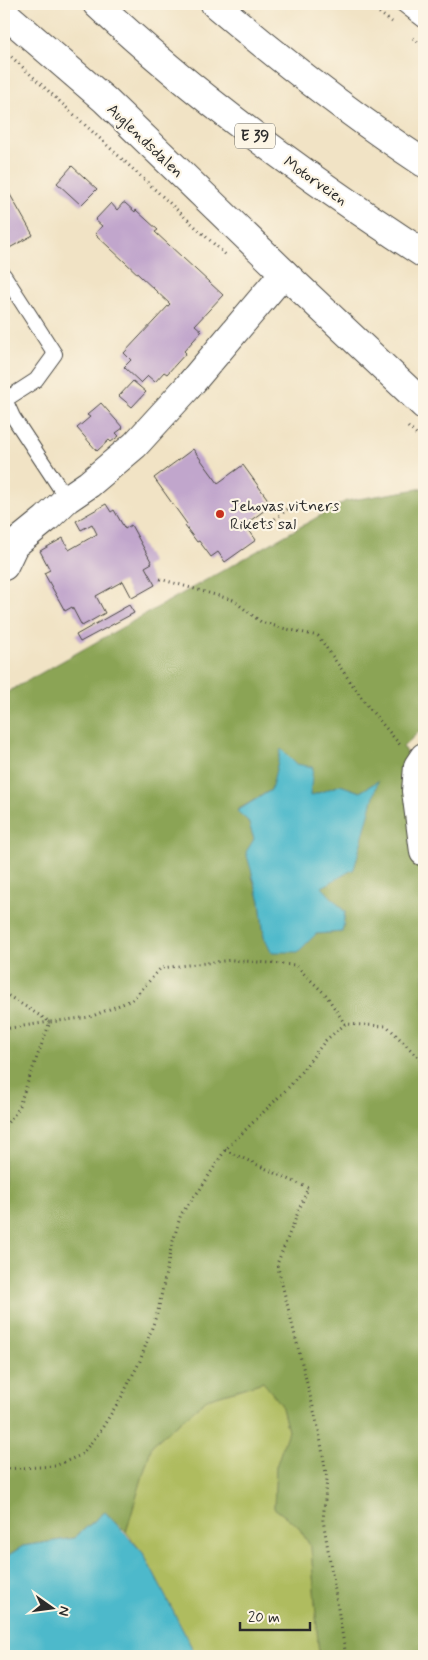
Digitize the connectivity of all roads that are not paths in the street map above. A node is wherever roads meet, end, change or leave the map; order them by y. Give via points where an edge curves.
1 (97, 4) edge
2 (215, 4) edge
3 (402, 4) edge
4 (4, 13) edge
5 (424, 21) edge
6 (424, 163) edge
7 (424, 254) edge
8 (284, 273) junction
9 (4, 275) edge
10 (4, 398) edge
11 (424, 405) edge
12 (67, 499) junction
13 (4, 566) edge
14 (421, 761) edge
15 (424, 852) edge

1 - 7 main road, Motorveien / E 39 via 281,156
2 - 6 main road via 332,98
3 - 5 lane
4 - 8 main road, Auglendsdalen via 105,100
8 - 11 main road, Auglendsdalen
8 - 12 main road via 135,445 90,484
9 - 10 lane via 55,354 36,380
10 - 12 lane via 12,417
12 - 13 main road via 14,545
14 - 15 main road via 416,791

